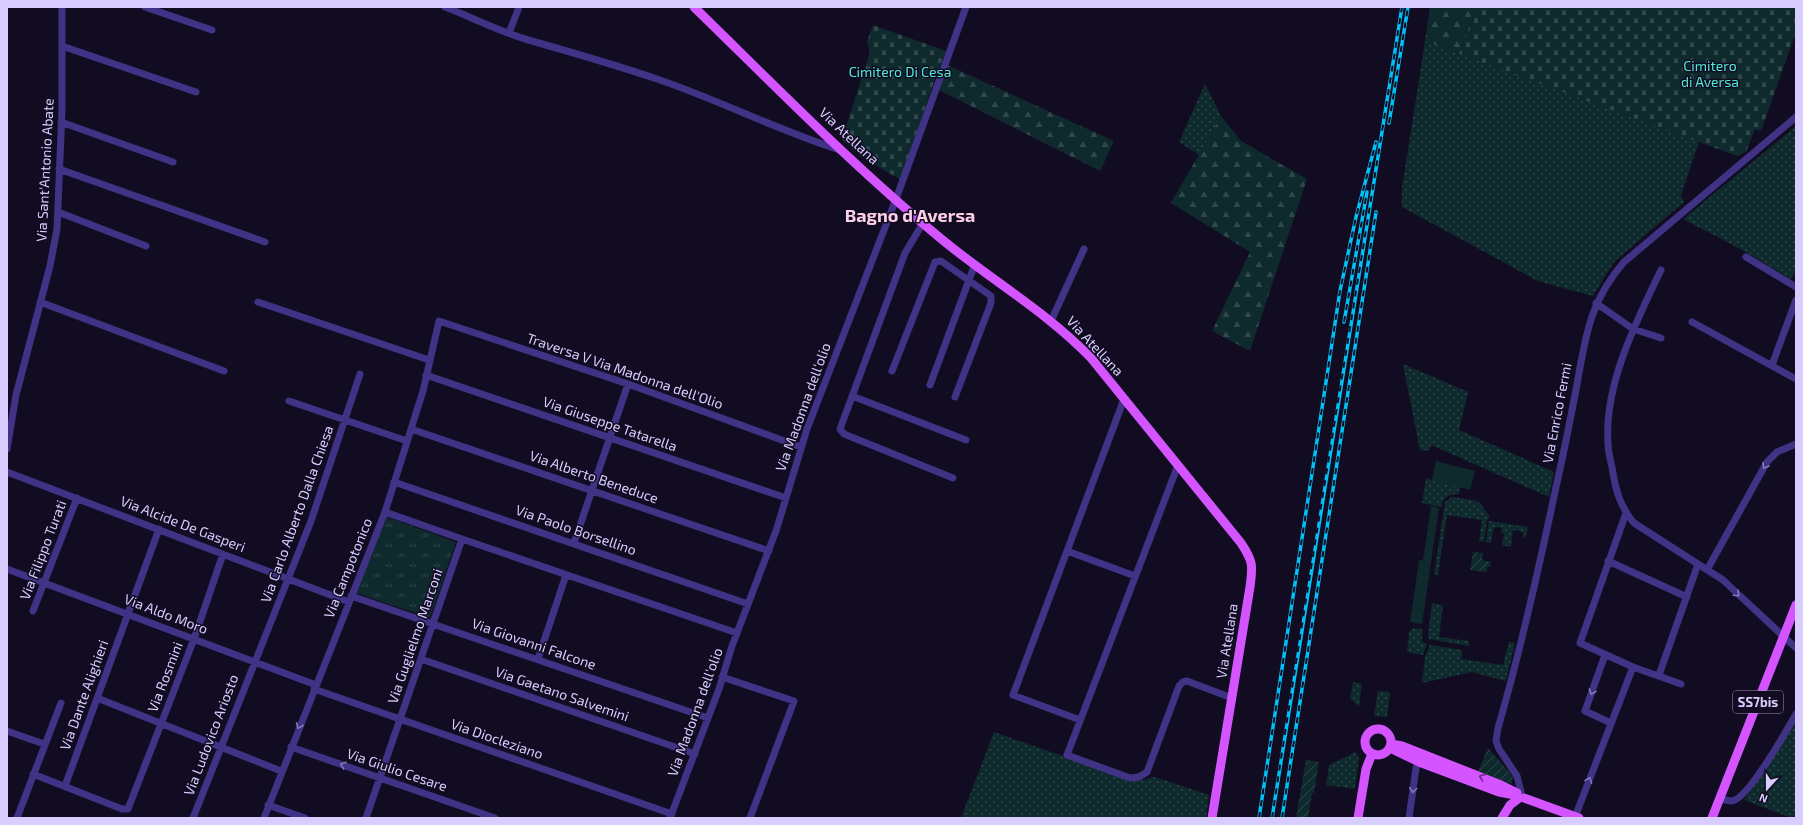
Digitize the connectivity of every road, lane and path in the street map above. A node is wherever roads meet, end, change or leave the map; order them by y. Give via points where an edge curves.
1 (62, 7) edge
2 (145, 7) edge
3 (444, 7) edge
4 (519, 7) edge
5 (966, 7) edge
6 (699, 9) edge
7 (212, 30) dead end
8 (509, 33) junction
9 (62, 46) junction
10 (196, 92) dead end
11 (1796, 117) edge
12 (61, 122) junction
13 (844, 151) junction
14 (173, 162) dead end
15 (59, 169) junction
16 (896, 199) junction
17 (58, 212) junction
18 (923, 223) junction
19 (265, 242) dead end
20 (146, 246) dead end
21 (1084, 249) dead end
22 (1746, 257) dead end
23 (975, 264) junction
24 (1661, 270) dead end
25 (969, 280) junction
26 (1796, 287) edge
27 (1796, 300) edge
28 (40, 302) junction
29 (258, 302) dead end
30 (1596, 303) junction
31 (440, 321) joint
32 (1051, 321) junction
33 (1692, 322) dead end
34 (1633, 329) junction
35 (1661, 338) dead end
36 (429, 360) junction
37 (1772, 365) junction
38 (224, 371) dead end
39 (892, 371) dead end
40 (360, 374) dead end
41 (426, 375) junction
42 (1796, 379) edge
43 (628, 384) junction
44 (930, 385) dead end
45 (852, 396) junction
46 (955, 397) dead end
47 (1124, 399) junction
48 (289, 401) dead end
49 (345, 420) junction
50 (411, 429) junction
51 (611, 438) junction
52 (966, 440) dead end
53 (408, 441) junction
54 (1796, 444) edge
55 (801, 447) junction
56 (7, 449) edge
57 (1178, 465) junction
58 (7, 472) edge
59 (953, 478) dead end
60 (394, 482) junction
61 (593, 490) junction
62 (77, 498) junction
63 (786, 498) junction
64 (385, 512) junction
65 (1626, 513) junction
66 (159, 529) junction
67 (462, 539) junction
68 (574, 542) junction
69 (769, 551) junction
70 (1067, 551) junction
71 (223, 554) junction
72 (1608, 561) junction
73 (1698, 564) junction
74 (7, 569) edge
75 (1707, 570) junction
76 (566, 575) junction
77 (1135, 576) junction
78 (289, 578) junction
79 (45, 582) junction
80 (1686, 597) junction
81 (350, 598) junction
82 (748, 604) junction
83 (1796, 605) edge
84 (33, 611) dead end
85 (127, 613) junction
86 (433, 623) junction
87 (737, 633) junction
88 (1783, 637) junction
89 (194, 638) junction
90 (1796, 648) edge
91 (1605, 655) junction
92 (421, 659) junction
93 (538, 659) junction
94 (254, 661) junction
95 (1633, 667) junction
96 (1659, 675) junction
97 (722, 677) junction
98 (1681, 684) dead end
99 (315, 687) junction
100 (97, 698) junction
101 (1232, 698) junction
102 (60, 703) dead end
103 (1796, 714) edge
104 (708, 718) junction
105 (400, 719) junction
106 (1080, 720) junction
107 (161, 723) junction
108 (1612, 723) junction
109 (7, 731) edge
110 (44, 744) junction
111 (1390, 746) junction
112 (220, 747) junction
113 (291, 747) junction
114 (694, 754) junction
115 (1372, 754) junction
116 (1419, 762) junction
117 (281, 771) junction
118 (33, 774) junction
119 (380, 777) junction
120 (65, 786) junction
121 (1519, 795) junction
122 (1719, 799) junction
123 (268, 805) junction
124 (671, 816) edge
125 (1577, 817) edge
126 (17, 818) edge
127 (193, 818) edge
128 (264, 818) edge
129 (305, 818) edge
130 (366, 818) edge
131 (495, 818) edge
132 (750, 818) edge
133 (1212, 818) edge
134 (1358, 818) edge
135 (1409, 818) edge
136 (1502, 818) edge
137 (1712, 818) edge

1 - 9 street, Via Sant'Antonio Abate
2 - 7 street
3 - 8 street
4 - 8 street
5 - 16 street, Via Madonna dell'olio
6 - 13 main road, Via Atellana
8 - 13 street via 656,79 724,104 788,132
9 - 10 street
9 - 12 street, Via Sant'Antonio Abate
11 - 30 street, Via Enrico Fermi via 1624,262 1611,276
12 - 14 street
12 - 15 street, Via Sant'Antonio Abate
13 - 16 main road, Via Atellana
15 - 17 street, Via Sant'Antonio Abate
15 - 19 street
16 - 18 main road, Via Atellana
16 - 55 street, Via Madonna dell'olio
17 - 20 street
17 - 28 street, Via Sant'Antonio Abate via 57,229
18 - 23 main road, Via Atellana
18 - 45 street via 905,253
21 - 32 street
22 - 26 street
23 - 25 street
23 - 32 main road, Via Atellana
24 - 34 street
25 - 39 street via 942,261 935,262
25 - 44 street
25 - 46 street via 991,296 991,303
27 - 37 street
28 - 38 street
28 - 56 street, Via Sant'Antonio Abate via 16,395
29 - 36 street
30 - 34 street
30 - 121 street, Via Enrico Fermi via 1583,348 1538,573 1515,671 1498,728 1496,741 1517,776
31 - 36 street, Via Campotonico
31 - 43 street, Traversa V Via Madonna dell'Olio
32 - 47 main road, Via Atellana via 1072,337
33 - 37 street
34 - 35 street
34 - 65 street via 1616,382 1609,415 1608,443 1614,480
36 - 41 street, Via Campotonico
37 - 42 street
40 - 49 street, Via Carlo Alberto Dalla Chiesa
41 - 50 street, Via Campotonico
41 - 51 street, Via Giuseppe Tatarella
43 - 51 street
43 - 55 street, Traversa V Via Madonna dell'Olio
45 - 52 street
45 - 59 street via 840,429 844,434
47 - 57 main road, Via Atellana
47 - 70 street
48 - 49 street
49 - 53 street
49 - 78 street, Via Carlo Alberto Dalla Chiesa
50 - 53 street, Via Campotonico
50 - 61 street, Via Alberto Beneduce
51 - 61 street
51 - 63 street, Via Giuseppe Tatarella
53 - 60 street, Via Campotonico
54 -> 75 street via 1777,452 1767,462
55 - 63 street, Via Madonna dell'olio
57 - 77 street
57 - 101 main road, Via Atellana via 1250,556 1250,587
58 - 62 street, Via Alcide De Gasperi
60 - 64 street, Via Campotonico
60 - 68 street, Via Paolo Borsellino
61 - 68 street
61 - 69 street, Via Alberto Beneduce
62 - 66 street, Via Alcide De Gasperi
62 - 79 street, Via Filippo Turati
63 - 69 street, Via Madonna dell'olio
64 - 67 street
64 - 81 street, Via Campotonico
65 - 72 street
65 - 73 street via 1634,523
66 - 71 street, Via Alcide De Gasperi
66 - 85 street, Via Dante Alighieri
67 - 76 street
67 - 86 street, Via Guglielmo Marconi
68 - 82 street, Via Paolo Borsellino
69 - 82 street, Via Madonna dell'olio
70 - 77 street
70 - 106 street via 1013,695
71 - 78 street, Via Alcide De Gasperi
71 - 89 street, Via Rosmini
72 - 80 street
72 - 91 street via 1580,644
73 - 75 street
73 - 80 street
74 - 79 street, Via Aldo Moro
75 -> 88 street via 1723,580
76 - 87 street
76 - 93 street
77 - 106 street
78 - 81 street, Via Alcide De Gasperi
78 - 94 street, Via Carlo Alberto Dalla Chiesa
79 - 84 street, Via Filippo Turati
79 - 85 street, Via Aldo Moro
80 - 96 street
81 - 86 street, Via Giovanni Falcone
81 - 99 street, Via Campotonico
82 - 87 street, Via Madonna dell'olio
83 - 88 main road, SS7bis
85 - 89 street, Via Aldo Moro
85 - 100 street, Via Dante Alighieri
86 - 92 street, Via Guglielmo Marconi
86 - 93 street, Via Giovanni Falcone
87 - 97 street, Via Madonna dell'olio
88 - 90 street
88 - 122 main road, SS7bis
89 - 94 street, Via Aldo Moro
89 - 107 street, Via Rosmini
91 - 95 street
91 -> 108 street via 1585,711
92 - 105 street, Via Guglielmo Marconi
92 - 114 street, Via Gaetano Salvemini
93 - 104 street, Via Giovanni Falcone
94 - 99 street, Via Aldo Moro
94 - 112 street, Via Ludovico Ariosto
95 - 96 street
95 - 108 street
96 - 98 street
97 - 104 street, Via Madonna dell'olio
97 - 132 street via 794,701
99 - 105 street, Via Diocleziano
99 -> 113 street, Via Campotonico
100 - 107 street
100 - 120 street, Via Dante Alighieri
101 - 106 street via 1187,681 1183,682 1179,686 1147,772 1140,777 1130,778 1067,755
101 - 133 main road, Via Atellana
102 - 110 street
103 - 122 street via 1785,735 1744,794 1732,801
104 - 114 street, Via Madonna dell'olio
105 - 119 street, Via Guglielmo Marconi
105 - 124 street, Via Diocleziano
107 - 112 street
107 - 120 street, Via Rosmini via 128,809 122,809
125 -> 108 street
109 - 110 street
110 - 118 street
111 - 115 main road via 1382,755
111 - 115 main road via 1386,732 1373,730 1366,735 1365,740 1366,748
111 - 116 main road
121 -> 111 main road via 1501,785 1402,746
112 - 117 street
112 - 127 street, Via Ludovico Ariosto
113 - 117 street, Via Campotonico
119 -> 113 street, Via Giulio Cesare
114 - 124 street, Via Madonna dell'olio
115 - 134 main road via 1366,769
116 - 121 main road via 1499,792
116 -> 135 street
117 - 123 street, Via Campotonico
118 - 120 street
118 - 126 street
119 - 130 street, Via Guglielmo Marconi
119 - 131 street, Via Giulio Cesare
121 - 125 main road
121 - 136 main road
122 - 137 main road, SS7bis
123 - 128 street, Via Campotonico
123 - 129 street

